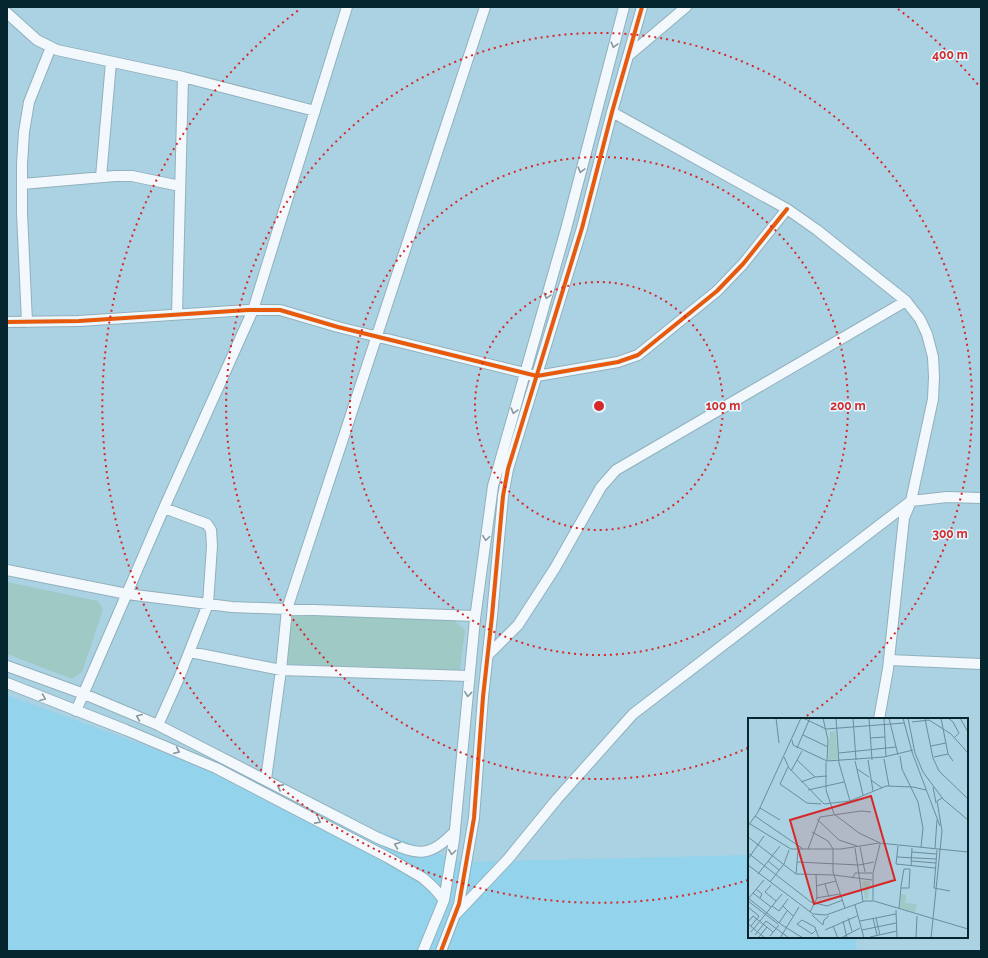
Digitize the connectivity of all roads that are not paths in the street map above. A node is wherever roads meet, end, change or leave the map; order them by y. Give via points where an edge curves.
1 (347, 7) edge
2 (485, 7) edge
3 (624, 7) edge
4 (642, 7) edge
5 (686, 7) edge
6 (7, 13) edge
7 (52, 47) junction
8 (628, 56) junction
9 (111, 62) junction
10 (183, 77) junction
11 (315, 112) junction
12 (612, 112) junction
13 (101, 177) junction
14 (22, 184) junction
15 (180, 186) junction
16 (787, 209) junction
17 (906, 301) junction
18 (253, 310) junction
19 (177, 314) junction
20 (7, 322) edge
21 (27, 322) junction
22 (377, 337) junction
23 (525, 373) junction
24 (537, 376) junction
25 (981, 498) edge
26 (911, 501) junction
27 (164, 508) junction
28 (7, 570) edge
29 (127, 594) junction
30 (208, 604) junction
31 (287, 609) junction
32 (475, 616) junction
33 (190, 652) junction
34 (488, 655) junction
35 (889, 660) junction
36 (981, 664) edge
37 (7, 666) edge
38 (281, 670) junction
39 (469, 676) junction
40 (7, 683) edge
41 (84, 694) junction
42 (76, 711) junction
43 (879, 718) edge
44 (158, 725) junction
45 (266, 779) junction
46 (455, 831) junction
47 (411, 851) junction
48 (398, 863) junction
49 (444, 900) junction
50 (455, 914) junction
51 (423, 951) edge
52 (442, 951) edge

1 - 11 street
2 - 22 street
3 -> 23 street
4 - 8 street
5 - 8 street
6 - 7 street via 37,40
7 - 9 street
7 - 14 street via 29,102 24,132
8 - 12 street
9 - 10 street
9 - 13 street
10 - 11 street
10 - 15 street
11 - 18 street
12 - 16 street
12 - 24 street via 582,228
13 - 14 street
13 - 15 street via 132,176
14 - 21 street
15 - 19 street
16 - 17 street
16 - 24 street via 743,264 717,291 638,355 618,362
17 - 26 street via 928,334 934,377 932,399
17 - 34 street via 616,470 601,487 555,568 518,625
18 - 19 street
18 - 22 street via 280,310
18 - 27 street
19 - 21 street
20 - 21 street
22 - 23 street
22 - 31 street
23 - 24 street
23 -> 32 street via 493,486
24 - 34 street via 508,469 503,496
25 - 26 street via 947,497
26 - 35 street via 904,518
26 - 50 street via 633,714 557,799 508,860
27 - 29 street
27 - 30 street via 199,520 212,530
28 - 29 street
29 - 30 street
29 - 41 street
30 - 31 street
30 - 33 street
31 - 32 street
31 - 38 street
32 - 39 street
33 - 38 street
33 - 44 street
34 - 50 street via 474,818
35 - 36 street
35 - 43 street
37 - 41 street
38 - 39 street
38 - 45 street
39 -> 46 street
40 -> 42 street
41 - 42 street
44 -> 41 street
42 -> 48 street via 216,768
44 - 45 street
47 -> 45 street via 378,838
46 - 47 street via 444,843 427,852
46 -> 49 street
47 - 48 street via 410,865
48 - 49 street via 423,878
49 - 51 street
50 - 52 street

